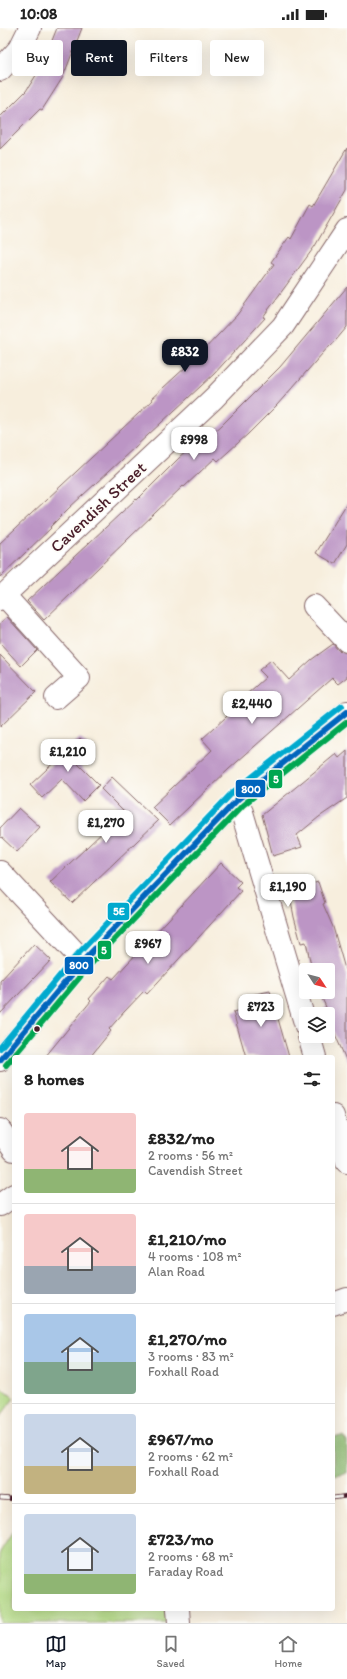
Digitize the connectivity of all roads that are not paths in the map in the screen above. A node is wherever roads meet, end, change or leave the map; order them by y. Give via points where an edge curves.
1 (30, 28) edge
2 (0, 70) edge
3 (347, 230) edge
4 (2, 597) edge
5 (314, 606) dead end
6 (347, 641) edge
7 (56, 698) dead end
8 (347, 712) edge
9 (238, 799) junction
10 (0, 872) edge
11 (83, 961) junction
12 (300, 1007) edge
13 (311, 1043) edge
14 (314, 1055) edge
15 (0, 1060) edge
16 (335, 1123) edge
17 (0, 1130) edge
18 (12, 1147) edge
19 (347, 1162) edge
20 (12, 1196) edge
21 (0, 1205) edge
22 (347, 1299) edge
23 (335, 1303) edge
24 (178, 1611) edge
25 (179, 1623) edge

1 - 2 street via 20,48
3 - 4 street, Cavendish Street via 283,326 214,398
4 - 7 street via 79,678
5 - 6 street
8 - 9 street
9 - 11 street
9 - 12 street
10 - 11 street
11 - 15 street
13 - 14 street
16 - 19 street
17 - 18 street
20 - 21 street
22 - 23 street
24 - 25 street

